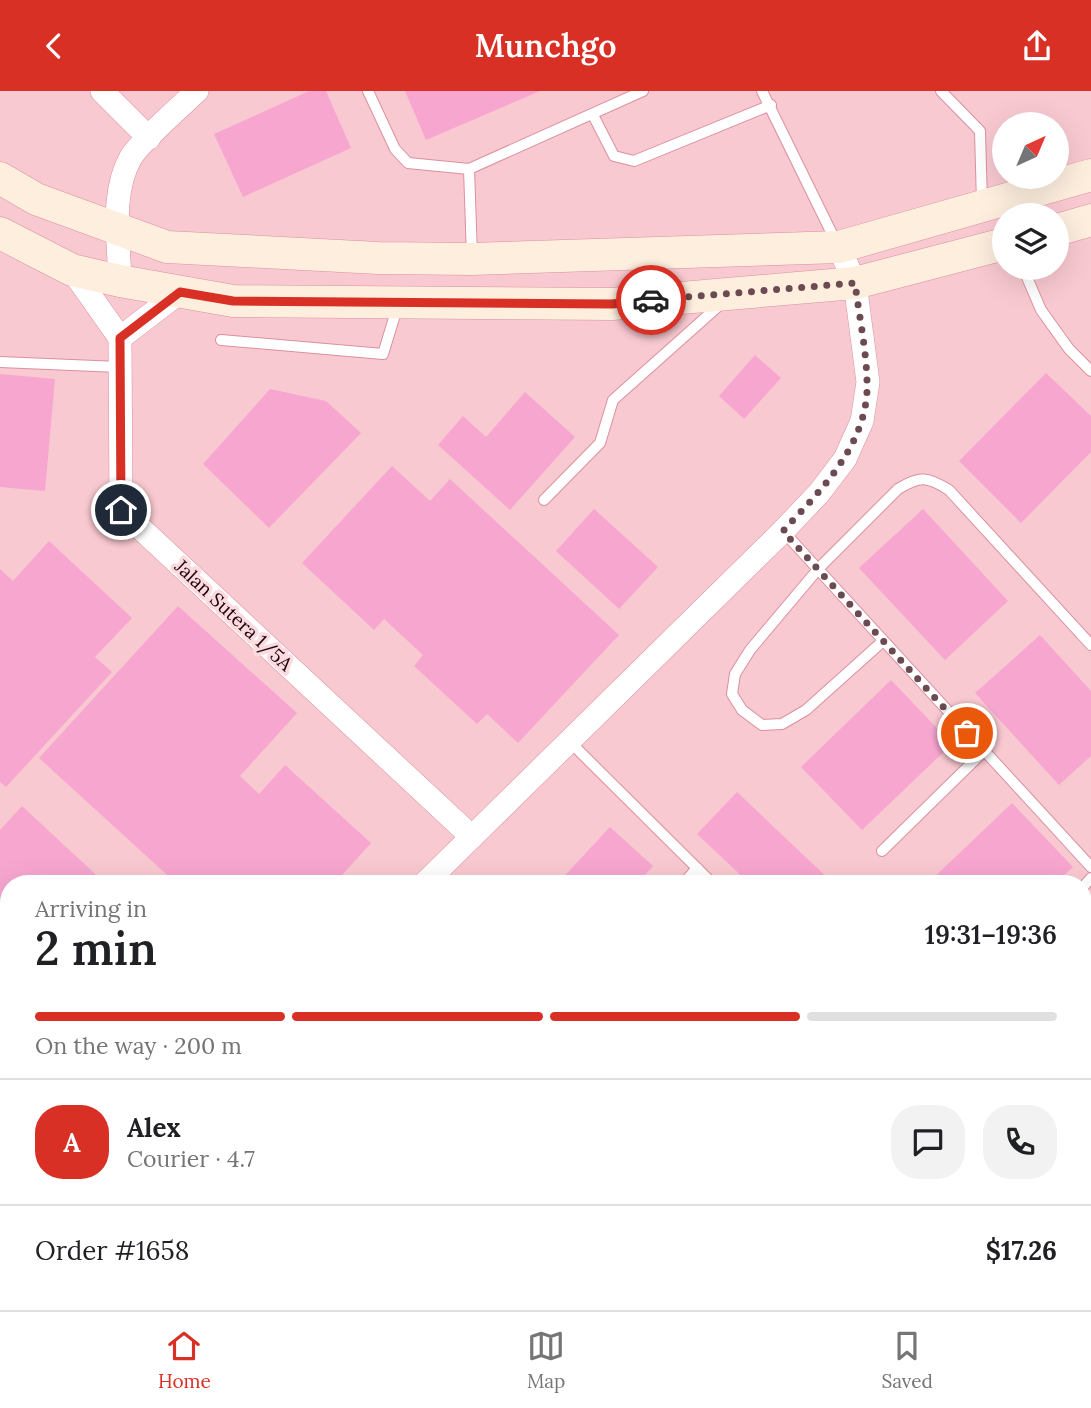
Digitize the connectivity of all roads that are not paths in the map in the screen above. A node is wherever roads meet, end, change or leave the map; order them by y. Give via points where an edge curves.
1 (103, 91) edge
2 (197, 91) edge
3 (368, 91) edge
4 (643, 91) edge
5 (762, 91) edge
6 (942, 91) edge
7 (771, 105) junction
8 (593, 115) junction
9 (149, 138) junction
10 (469, 169) junction
11 (1091, 175) edge
12 (0, 178) edge
13 (982, 206) junction
14 (1091, 220) edge
15 (1069, 226) edge
16 (119, 231) junction
17 (0, 233) edge
18 (839, 247) junction
19 (992, 247) edge
20 (472, 258) junction
21 (72, 269) junction
22 (1028, 280) edge
23 (120, 281) junction
24 (855, 283) junction
25 (180, 292) junction
26 (733, 293) junction
27 (399, 302) junction
28 (120, 338) junction
29 (221, 340) dead end
30 (0, 362) edge
31 (119, 367) junction
32 (1091, 371) edge
33 (544, 500) dead end
34 (783, 531) junction
35 (819, 568) junction
36 (883, 641) junction
37 (1091, 645) edge
38 (570, 742) junction
39 (984, 751) junction
40 (471, 837) junction
41 (882, 852) dead end
42 (1091, 867) edge
43 (697, 868) junction
44 (433, 875) edge
45 (691, 875) edge
46 (704, 875) edge

1 - 9 street
2 - 9 street
3 - 10 lane via 395,149 408,163
4 - 8 lane
5 - 7 lane
6 - 13 lane via 981,131
7 - 8 lane via 634,161 614,156
7 - 18 lane
8 - 10 lane
9 - 16 street via 122,176
10 - 20 lane
11 - 13 street
12 - 16 street via 36,199
13 - 18 street
14 - 15 street
16 - 20 street via 167,247
16 - 23 street
17 - 21 street
18 - 20 street
18 - 24 street
19 - 24 street
21 - 23 street
21 - 28 street
22 - 32 lane via 1041,310
23 - 25 street
24 - 26 street
24 - 34 street via 868,381 862,421 845,459
25 - 27 street via 233,301
25 - 28 street
26 - 27 street via 612,304
26 - 33 lane via 612,400 600,443
27 - 29 lane via 383,354
28 - 31 street, Jalan Sutera 1/5A
30 - 31 lane
31 - 40 street, Jalan Sutera 1/5A via 121,510
34 - 35 lane
34 - 38 street
35 - 36 lane
35 - 36 lane via 735,674 732,694 742,710 762,725 782,724 806,710
35 - 37 lane via 898,489 914,480 932,479 948,490
36 - 39 lane
38 - 40 street
38 - 43 lane
39 - 41 lane
39 - 42 lane
40 - 44 street
43 - 45 lane
43 - 46 lane

